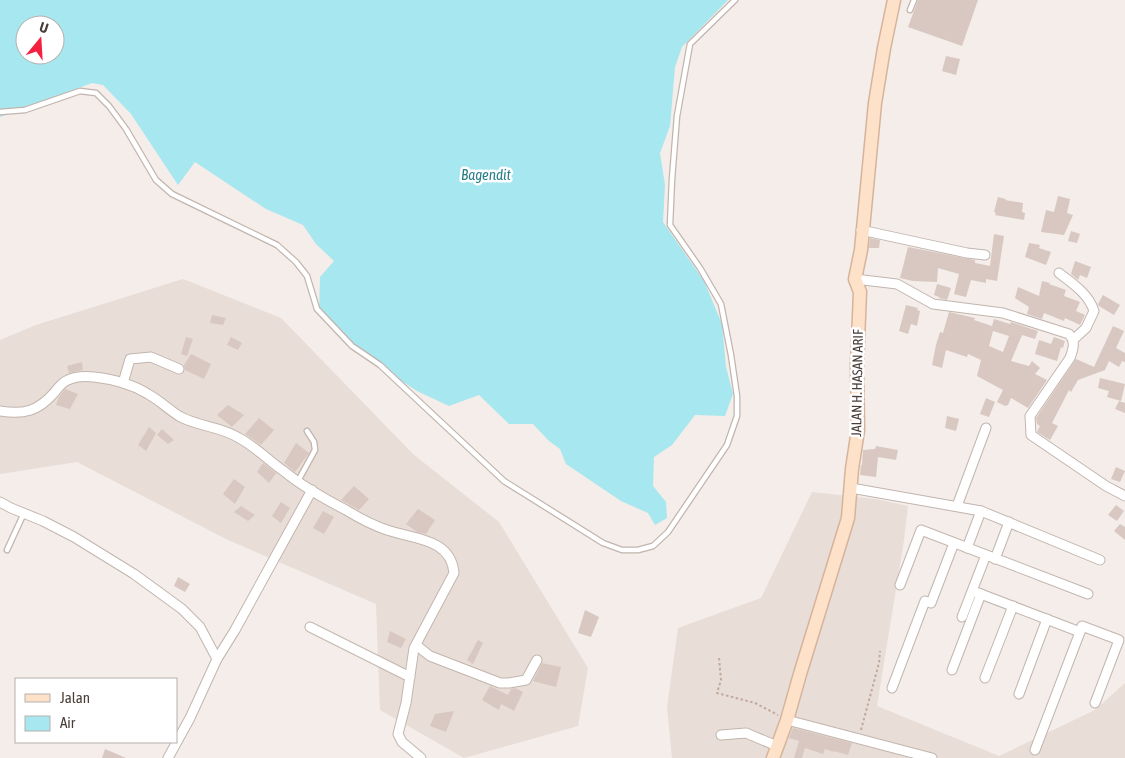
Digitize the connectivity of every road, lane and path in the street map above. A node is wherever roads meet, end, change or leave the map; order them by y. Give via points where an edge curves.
1 (735, 0) edge
2 (894, 0) edge
3 (914, 0) edge
4 (910, 10) dead end
5 (0, 112) edge
6 (861, 230) junction
7 (985, 255) dead end
8 (1059, 272) dead end
9 (855, 279) junction
10 (1073, 340) junction
11 (179, 369) dead end
12 (122, 383) junction
13 (0, 411) edge
14 (986, 428) dead end
15 (307, 431) dead end
16 (298, 481) junction
17 (851, 488) junction
18 (312, 490) junction
19 (1125, 496) edge
20 (0, 502) edge
21 (957, 506) junction
22 (981, 510) junction
23 (24, 513) junction
24 (1009, 522) junction
25 (954, 543) junction
26 (967, 548) junction
27 (7, 550) dead end
28 (986, 555) junction
29 (995, 559) junction
30 (1100, 560) dead end
31 (900, 585) dead end
32 (977, 592) junction
33 (1088, 594) dead end
34 (1012, 606) junction
35 (962, 617) dead end
36 (1047, 619) junction
37 (310, 628) dead end
38 (1080, 632) junction
39 (416, 644) junction
40 (880, 651) dead end
41 (719, 658) dead end
42 (217, 659) junction
43 (538, 660) dead end
44 (952, 670) dead end
45 (410, 677) junction
46 (985, 678) dead end
47 (892, 688) dead end
48 (1019, 694) dead end
49 (1094, 703) dead end
50 (787, 720) junction
51 (721, 735) dead end
52 (858, 739) junction
53 (178, 740) edge
54 (176, 743) edge
55 (1035, 750) dead end
56 (775, 752) edge
57 (926, 757) edge
58 (168, 758) edge
59 (421, 758) edge

1 - 5 lane via 690,44 677,116 670,225 721,304 732,355 737,416 727,445 668,532 653,546 638,550 622,550 602,543 504,481 403,386 352,346 317,309 307,276 278,245 179,198 156,180 126,129 96,93 80,91 26,110
2 - 6 main road, JALAN H. HASAN ARIF via 875,103
3 - 4 lane
6 - 7 street
6 - 9 main road, JALAN H. HASAN ARIF
8 - 10 street via 1082,291 1094,311 1086,328
9 - 10 street via 897,284 933,304 1003,313 1069,334
9 - 17 main road, JALAN H. HASAN ARIF via 860,292 858,430
10 - 19 street via 1070,358 1030,416 1031,435
11 - 12 street via 151,357 130,358
12 - 13 street via 77,377 66,380 39,407 26,412
12 - 16 street via 147,393 180,416 238,436
14 - 21 street
15 - 16 lane via 315,450
16 - 18 street
17 - 21 street
17 - 50 main road, JALAN H. HASAN ARIF via 848,518
18 - 39 street via 375,526 434,543 454,565 454,573
18 - 42 street
20 - 23 street
21 - 22 street
22 - 24 street
22 - 26 street
23 - 27 lane
23 - 42 street via 74,537 182,608 200,627
24 - 29 street
24 - 30 street
25 - 26 street
25 - 31 street via 921,530
25 - 47 street via 931,603 925,601
26 - 28 street
28 - 29 street
28 - 32 street
29 - 33 street
32 - 34 street
32 - 35 street
32 - 44 street
34 - 36 street
34 - 46 street
36 - 38 street
36 - 48 street
37 - 45 street
38 - 49 street via 1082,626 1119,640
38 - 55 street
39 - 43 street via 430,656 500,683 526,680
39 - 45 street
40 - 52 path
41 - 50 path via 721,680 717,693 755,703
42 - 53 street
45 - 59 street via 398,734 402,742
50 - 52 street
50 - 56 main road, JALAN H. HASAN ARIF
51 - 56 street via 746,733
52 - 57 street
54 - 58 street

